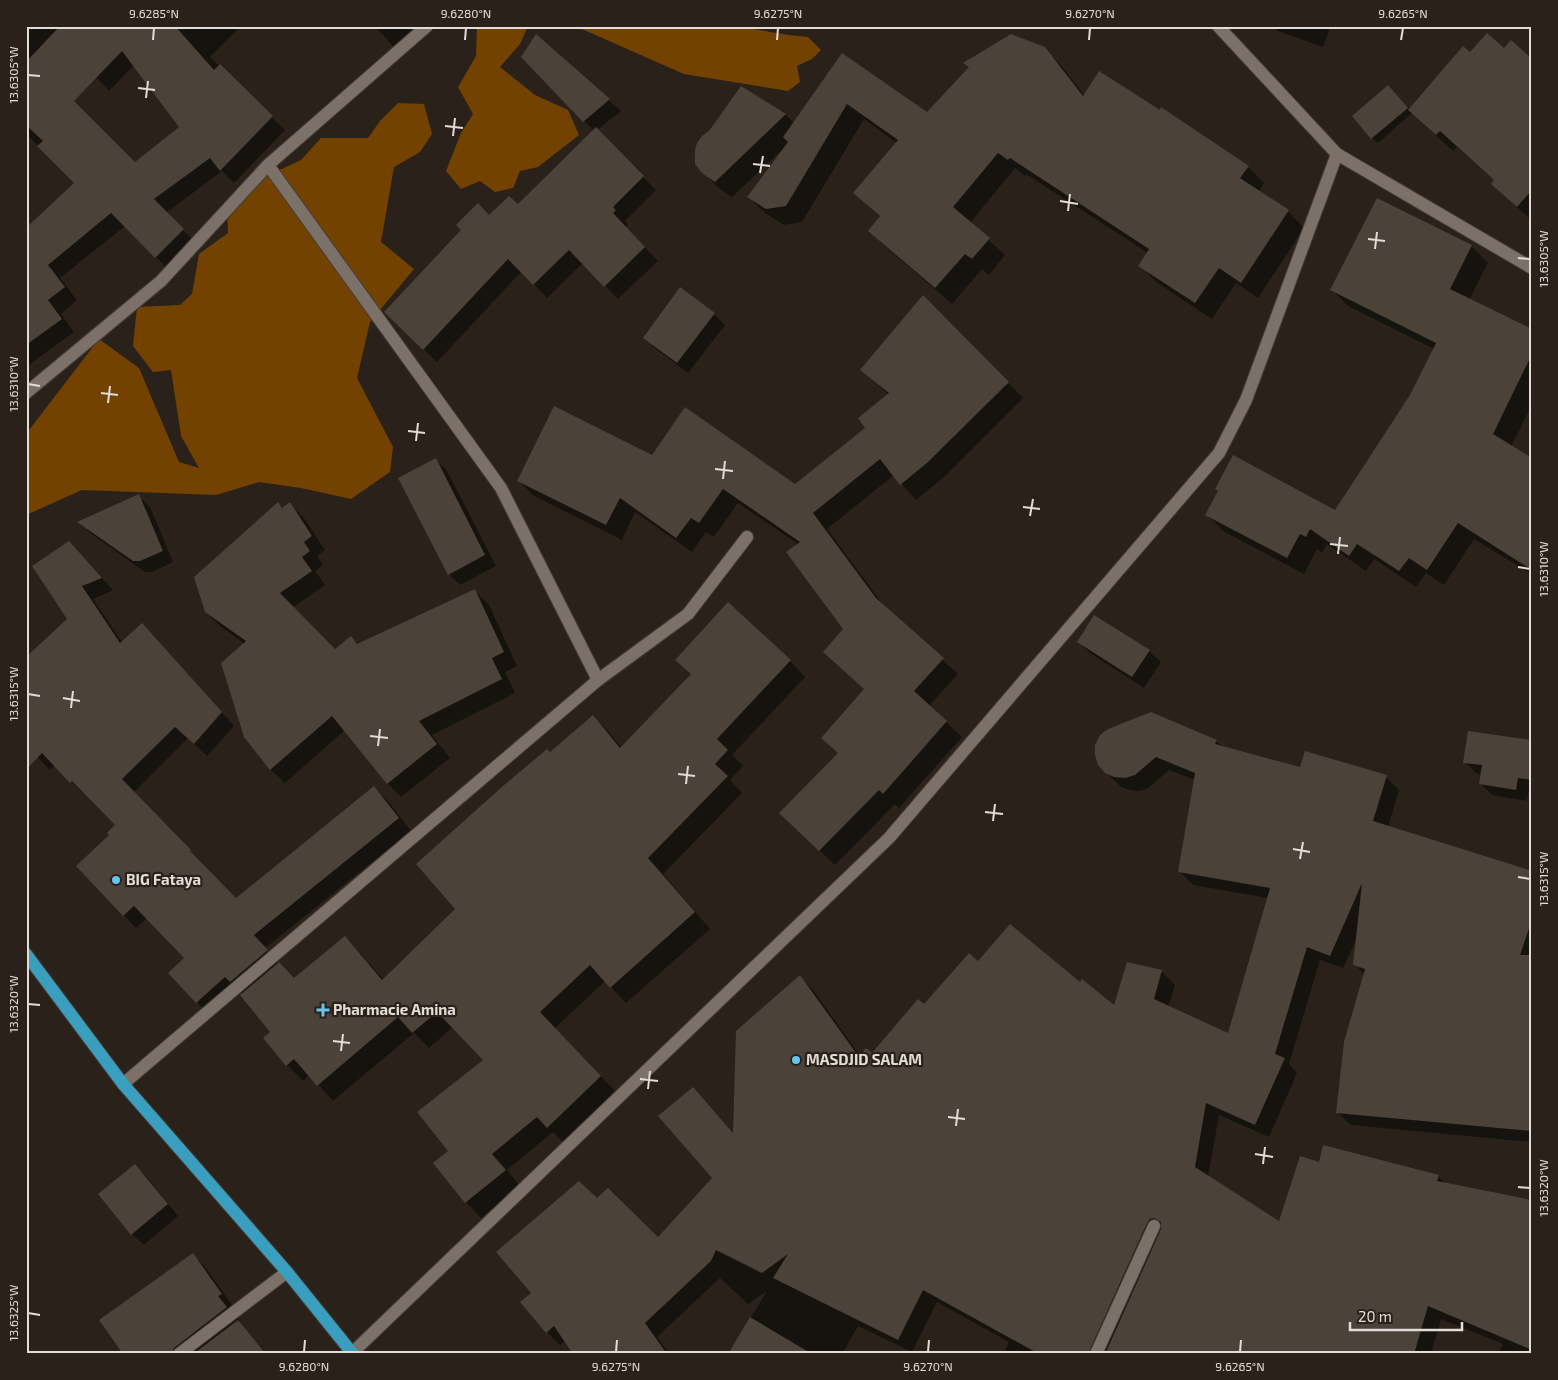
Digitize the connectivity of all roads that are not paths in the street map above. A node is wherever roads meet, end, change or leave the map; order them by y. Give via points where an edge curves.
1 (427, 26) edge
2 (1218, 26) edge
3 (1337, 154) junction
4 (268, 165) junction
5 (1532, 268) edge
6 (26, 393) edge
7 (747, 537) dead end
8 (598, 680) junction
9 (26, 954) edge
10 (123, 1084) junction
11 (1154, 1226) dead end
12 (287, 1272) junction
13 (352, 1353) edge
14 (179, 1354) edge
15 (1096, 1354) edge

1 - 4 street
2 - 3 street
3 - 5 street
3 - 13 street via 1246,400 1219,452 889,838
4 - 6 street via 160,281
4 - 8 street via 501,488
7 - 8 street via 688,614
8 - 10 street
9 - 10 main road
10 - 12 main road
11 - 15 street
12 - 13 main road
12 - 14 street

